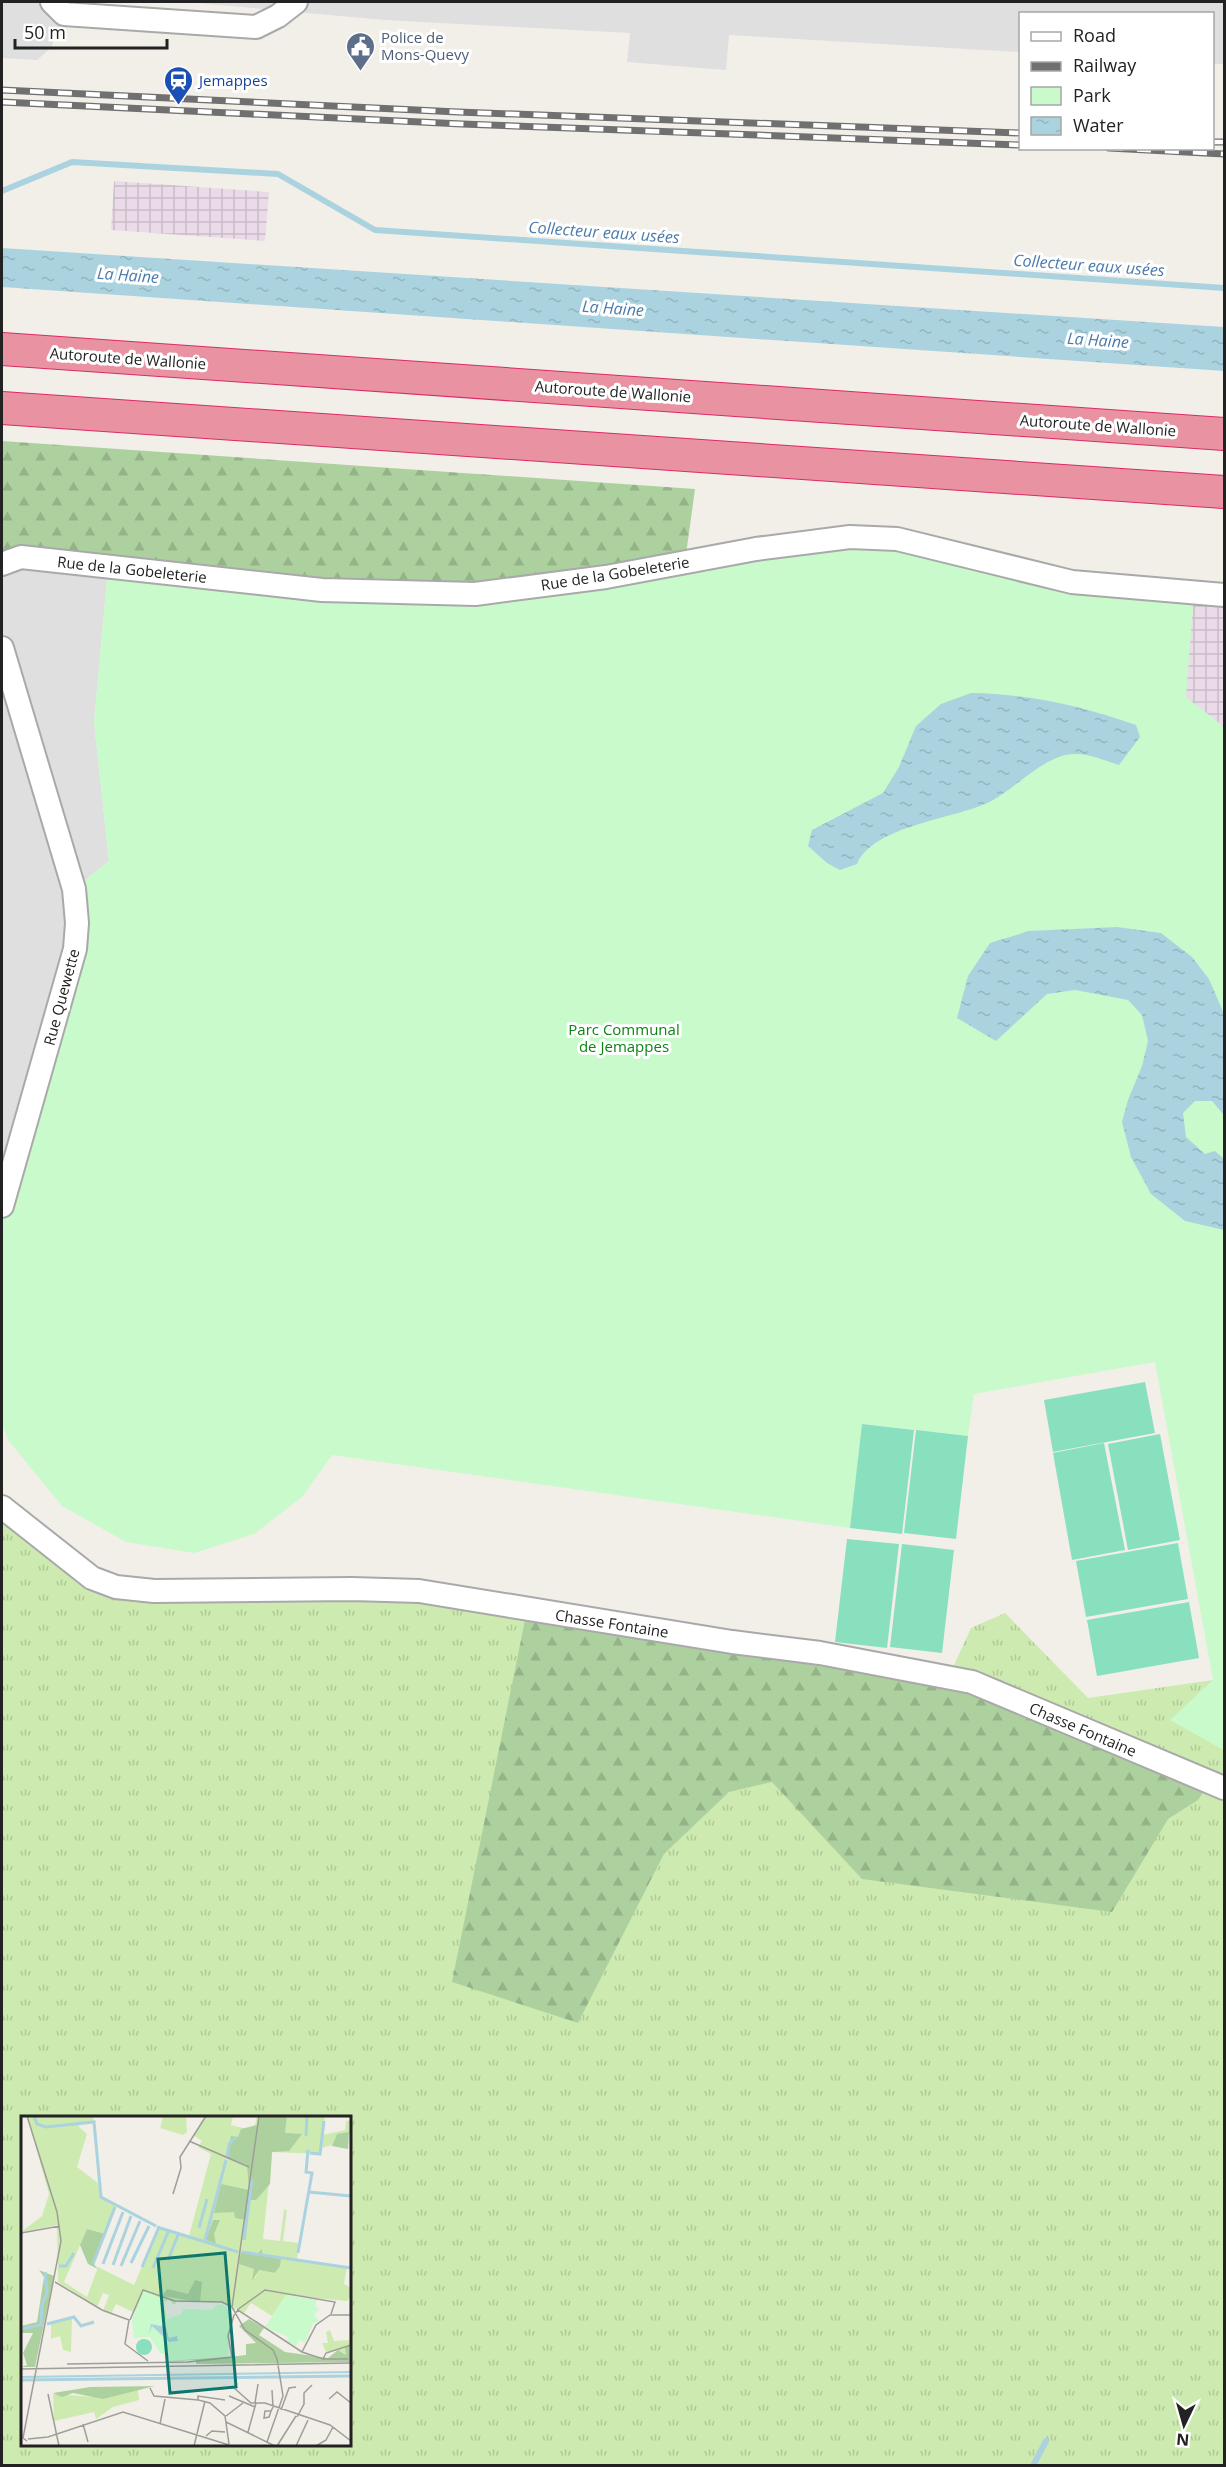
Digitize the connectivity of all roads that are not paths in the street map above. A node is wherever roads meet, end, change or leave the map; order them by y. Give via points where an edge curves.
1 (296, 2) edge
2 (58, 8) edge
3 (118, 9) edge
4 (2, 349) edge
5 (2, 408) edge
6 (1224, 434) edge
7 (1224, 492) edge
8 (2, 564) edge
9 (1224, 595) edge
10 (2, 648) edge
11 (2, 1206) edge
12 (2, 1507) edge
13 (1224, 1788) edge

1 - 3 street via 256,27
2 - 3 street
4 - 6 highway, Autoroute de Wallonie
5 - 7 highway
8 - 9 street, Rue de la Gobeleterie via 21,557 322,590 475,594 850,537 897,539 1072,582
10 - 11 street, Rue Quewette via 74,889 77,923 75,949
12 - 13 street, Chasse Fontaine via 92,1578 116,1587 154,1591 418,1591 820,1653 972,1682

